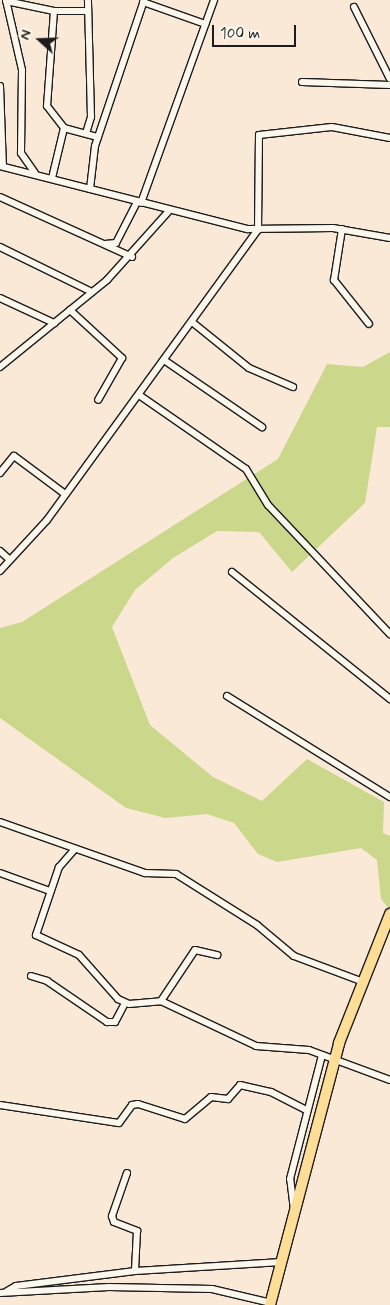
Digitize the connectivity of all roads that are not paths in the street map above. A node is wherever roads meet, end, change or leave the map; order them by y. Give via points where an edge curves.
1 (88, 0) edge
2 (214, 0) edge
3 (6, 1) edge
4 (25, 1) edge
5 (144, 1) edge
6 (354, 7) dead end
7 (54, 11) junction
8 (88, 11) junction
9 (205, 24) junction
10 (390, 79) edge
11 (302, 82) dead end
12 (390, 85) edge
13 (0, 86) edge
14 (64, 128) junction
15 (87, 130) junction
16 (98, 137) junction
17 (390, 138) edge
18 (2, 166) edge
19 (35, 173) junction
20 (52, 178) junction
21 (90, 189) junction
22 (0, 197) edge
23 (139, 202) junction
24 (168, 212) junction
25 (342, 229) junction
26 (258, 230) junction
27 (390, 238) edge
28 (104, 244) junction
29 (0, 247) edge
30 (132, 256) junction
31 (92, 292) junction
32 (0, 298) edge
33 (70, 310) junction
34 (192, 322) junction
35 (54, 323) junction
36 (369, 324) dead end
37 (164, 360) junction
38 (0, 367) edge
39 (294, 387) dead end
40 (139, 395) junction
41 (98, 400) dead end
42 (262, 427) dead end
43 (0, 473) edge
44 (65, 494) junction
45 (0, 551) edge
46 (10, 560) junction
47 (0, 571) edge
48 (232, 572) dead end
49 (390, 634) edge
50 (228, 696) dead end
51 (390, 699) edge
52 (390, 797) edge
53 (0, 822) edge
54 (74, 850) junction
55 (0, 873) edge
56 (50, 891) junction
57 (390, 914) edge
58 (218, 955) dead end
59 (31, 976) dead end
60 (361, 981) junction
61 (161, 1001) junction
62 (125, 1004) junction
63 (322, 1055) junction
64 (335, 1059) junction
65 (390, 1080) edge
66 (0, 1105) edge
67 (306, 1110) junction
68 (127, 1173) dead end
69 (294, 1214) junction
70 (282, 1262) junction
71 (135, 1271) junction
72 (7, 1292) junction
73 (0, 1293) edge
74 (270, 1304) edge

1 - 8 street
2 - 9 street
3 - 4 street
3 - 19 street via 22,70 21,153
4 - 7 street
5 - 9 street
5 - 16 street
6 - 10 street
7 - 8 street
7 - 14 street via 47,106
8 - 15 street via 91,117
9 - 23 street
11 - 12 street
13 - 18 street
14 - 15 street
14 - 20 street
15 - 16 street
16 - 21 street
17 - 26 street via 332,127 258,134
18 - 19 street
19 - 20 street
20 - 21 street
21 - 23 street
22 - 28 street
23 - 24 street
23 - 28 street via 116,243
24 - 26 street
24 - 30 street
25 - 26 street
25 - 27 street
25 - 36 street via 334,280
26 - 34 street
28 - 30 street
29 - 31 street
30 - 31 street
31 - 33 street
32 - 35 street
33 - 35 street
33 - 41 street via 122,358
34 - 37 street
34 - 39 street via 248,368
35 - 38 street
37 - 40 street
37 - 42 street
40 - 44 street
40 - 49 street via 246,469 274,511
43 - 44 street via 14,456
44 - 46 street
45 - 46 street
46 - 47 street
48 - 51 street
50 - 52 street
53 - 54 street
54 - 56 street via 59,867
54 - 60 street via 145,873 176,874 258,925 294,956
55 - 56 street
56 - 62 street via 38,938 79,955 106,990
57 - 60 main road
58 - 61 street via 195,950
59 - 62 street via 47,981 107,1022 115,1022
60 - 64 main road
61 - 62 street
61 - 63 street via 256,1046
63 - 64 street
63 - 67 street
64 - 65 street
64 - 69 main road
66 - 67 street via 119,1123 132,1105 138,1104 185,1119 211,1097 228,1099 240,1086 271,1092
67 - 69 street via 290,1179
68 - 71 street via 112,1219 137,1231
69 - 70 main road
70 - 71 street
70 - 74 main road
71 - 72 street via 16,1286
72 - 73 street
72 - 74 street via 212,1289

